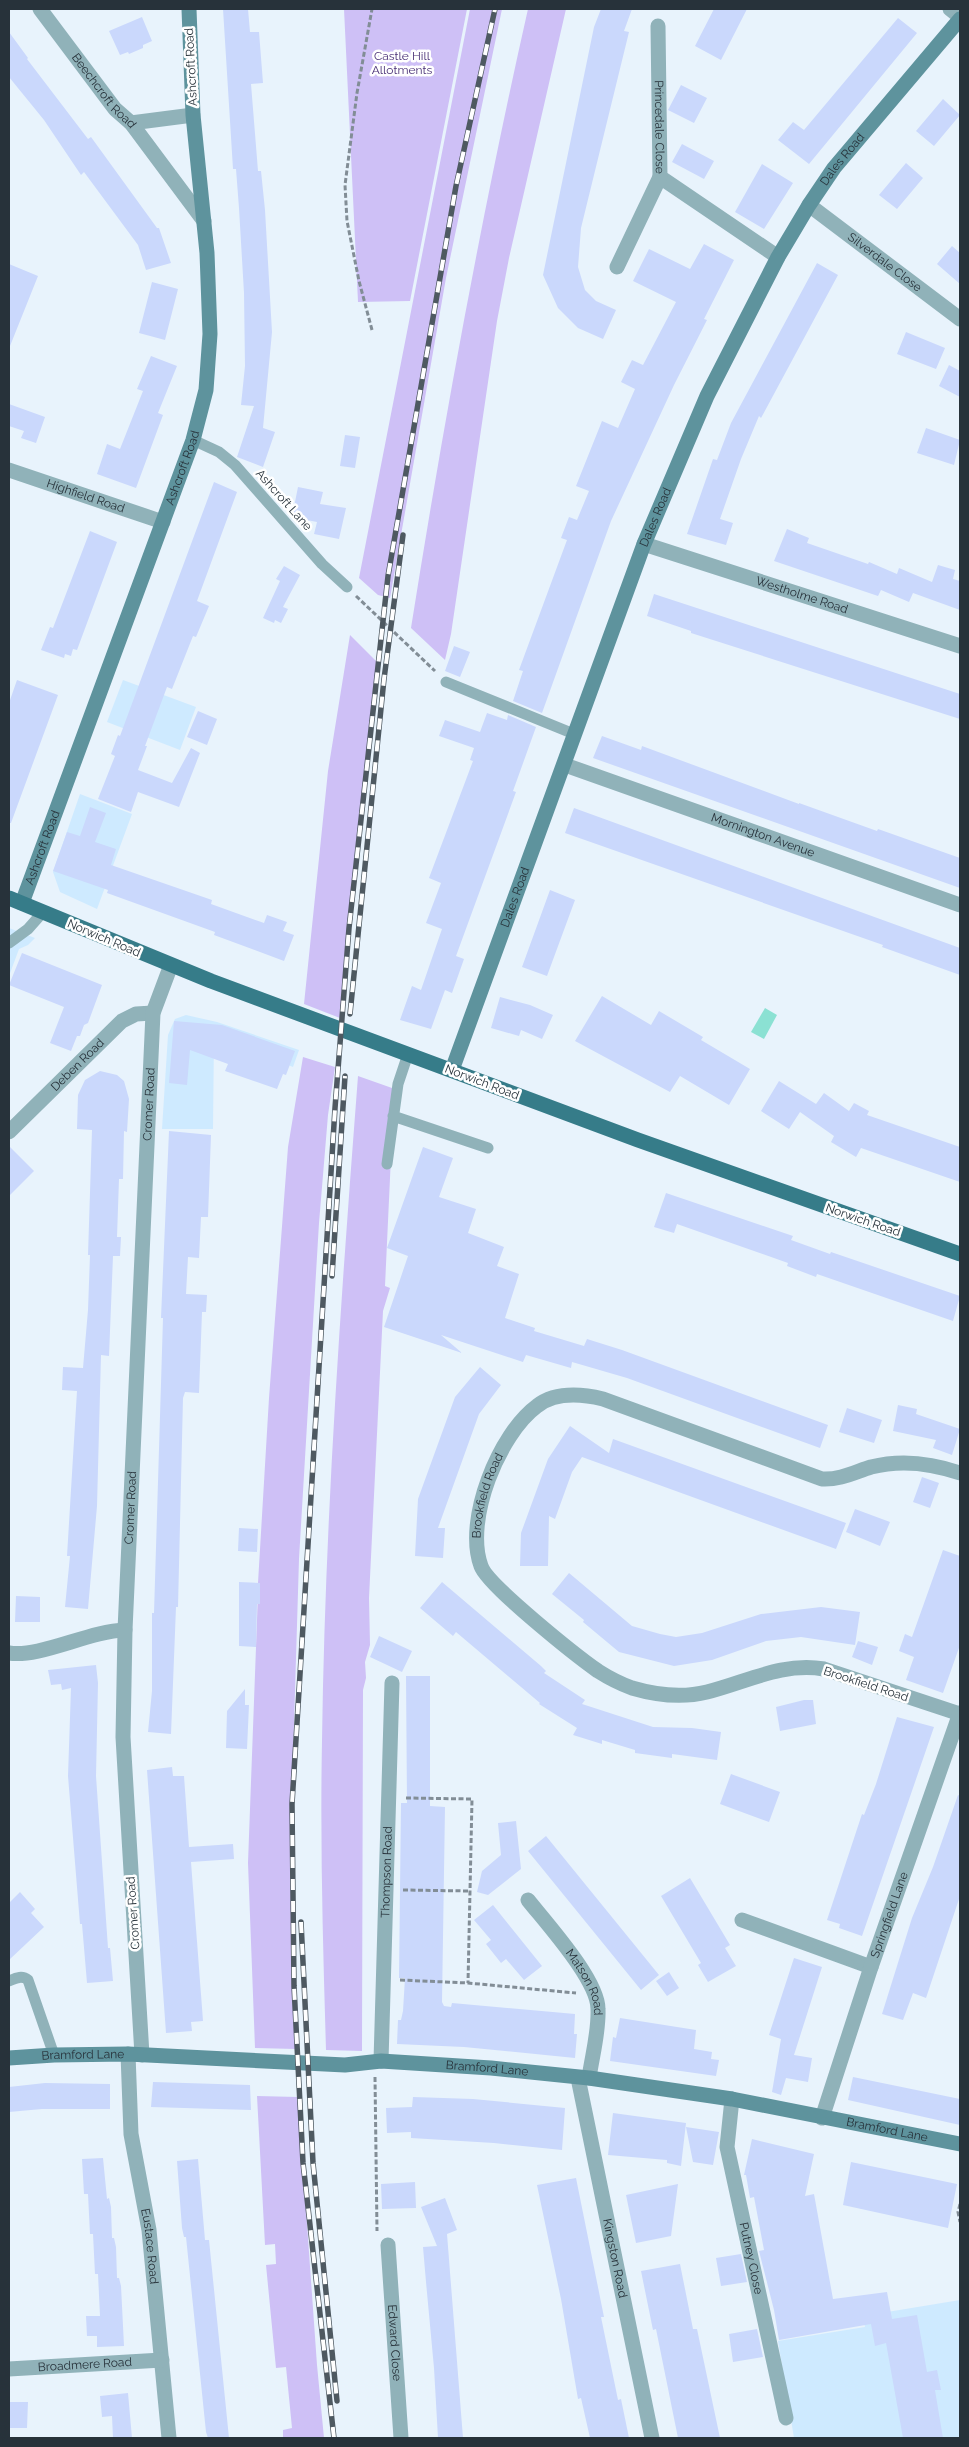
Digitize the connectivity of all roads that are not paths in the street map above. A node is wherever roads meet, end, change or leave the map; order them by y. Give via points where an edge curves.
1 (40, 9) edge
2 (189, 9) edge
3 (950, 9) edge
4 (960, 18) edge
5 (658, 26) dead end
6 (193, 115) junction
7 (131, 123) junction
8 (660, 177) junction
9 (809, 205) junction
10 (204, 221) junction
11 (778, 257) junction
12 (617, 267) dead end
13 (960, 319) edge
14 (193, 440) junction
15 (9, 470) edge
16 (163, 522) junction
17 (644, 544) junction
18 (347, 587) road end
19 (960, 646) edge
20 (446, 682) road end
21 (574, 734) junction
22 (565, 765) junction
23 (16, 900) edge
24 (960, 905) edge
25 (43, 912) junction
26 (9, 942) edge
27 (171, 965) junction
28 (153, 1013) junction
29 (408, 1054) junction
30 (452, 1070) junction
31 (393, 1116) junction
32 (9, 1132) edge
33 (488, 1148) dead end
34 (387, 1164) dead end
35 (960, 1254) edge
36 (960, 1473) edge
37 (125, 1630) junction
38 (9, 1653) edge
39 (392, 1684) dead end
40 (960, 1714) edge
41 (528, 1900) dead end
42 (742, 1920) dead end
43 (871, 1967) junction
44 (9, 1981) edge
45 (54, 2055) junction
46 (135, 2055) junction
47 (9, 2058) edge
48 (381, 2062) junction
49 (584, 2078) junction
50 (732, 2099) junction
51 (822, 2118) junction
52 (960, 2144) edge
53 (388, 2245) road end
54 (162, 2360) junction
55 (9, 2369) edge
56 (786, 2418) dead end
57 (169, 2438) edge
58 (401, 2438) edge
59 (652, 2438) edge

1 - 7 street, Beechcroft Road via 115,109
2 - 6 street, Ashcroft Road
3 - 4 street
4 - 9 street, Dales Road via 834,168
5 - 8 street, Princedale Close
6 - 7 street, Beechcroft Road
6 - 10 street, Ashcroft Road
7 - 10 street
8 - 11 street, Princedale Close
8 - 12 street
9 - 11 street, Dales Road
9 - 13 street, Silverdale Close
10 - 14 street, Ashcroft Road via 209,368
11 - 17 street, Dales Road via 707,396
14 - 16 street, Ashcroft Road
14 - 18 lane, Ashcroft Lane via 230,461 322,564
15 - 16 street, Highfield Road
16 - 23 street, Ashcroft Road
17 - 19 street, Westholme Road
17 - 21 street, Dales Road
20 - 21 lane
21 - 22 street, Dales Road
22 - 24 street, Mornington Avenue
22 - 30 street, Dales Road
23 - 25 main road, Norwich Road
25 - 26 lane via 28,929
25 - 27 main road, Norwich Road
27 - 28 street, Cromer Road
27 - 29 main road, Norwich Road
28 - 32 street, Deben Road via 136,1014 122,1021
28 - 37 street, Cromer Road
29 - 30 main road, Norwich Road
29 - 31 lane via 398,1084
30 - 35 main road, Norwich Road via 764,1186
31 - 33 lane
31 - 34 lane
36 - 40 street, Brookfield Road via 934,1464 910,1462 884,1464 840,1478 822,1479 612,1402 568,1396 538,1406 507,1441 490,1478 477,1539 482,1569 498,1589 598,1671 631,1687 658,1693 694,1694 780,1669 812,1667
37 - 38 street via 105,1631 25,1653
37 - 46 street, Cromer Road via 124,1769
39 - 48 street, Thompson Road
40 - 43 street, Springfield Lane
41 - 49 street, Matson Road via 588,1979 596,1995 598,2010
42 - 43 street
43 - 51 street, Springfield Lane
44 - 45 lane via 17,1977 28,1980
45 - 46 street, Bramford Lane
45 - 47 street, Bramford Lane
46 - 48 street, Bramford Lane via 345,2065
46 - 54 street, Eustace Road via 132,2134 149,2230
48 - 49 street, Bramford Lane via 491,2068
49 - 50 street, Bramford Lane
49 - 59 street, Kingston Road
50 - 51 street, Bramford Lane
50 - 56 street, Putney Close via 727,2147
51 - 52 street, Bramford Lane
53 - 58 street, Edward Close
54 - 55 street, Broadmere Road
54 - 57 street, Eustace Road

